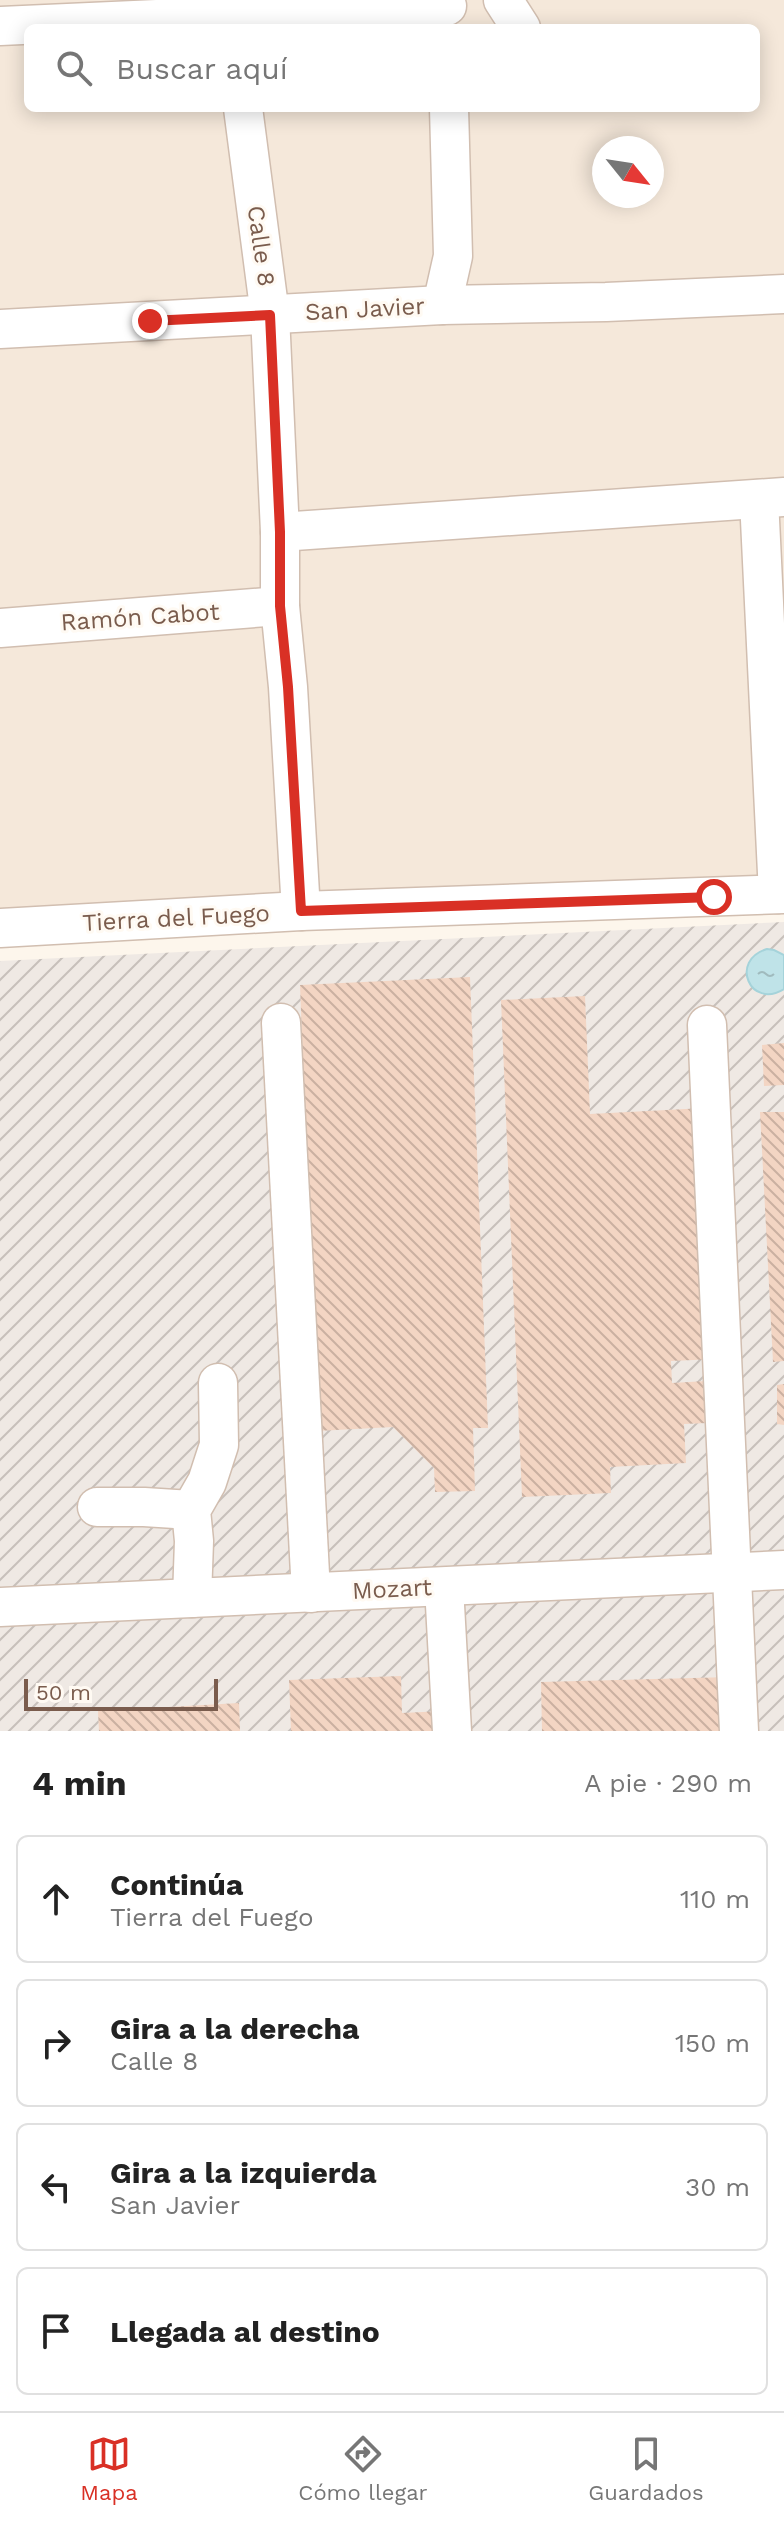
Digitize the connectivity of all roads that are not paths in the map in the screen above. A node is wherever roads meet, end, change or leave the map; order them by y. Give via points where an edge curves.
1 (503, 0) edge
2 (447, 11) edge
3 (231, 14) edge
4 (38, 24) edge
5 (518, 24) edge
6 (24, 25) edge
7 (0, 26) edge
8 (244, 112) edge
9 (449, 112) edge
10 (784, 294) edge
11 (442, 305) junction
12 (270, 315) junction
13 (0, 329) edge
14 (772, 498) edge
15 (280, 532) junction
16 (280, 606) junction
17 (0, 628) edge
18 (781, 894) edge
19 (301, 911) junction
20 (0, 928) edge
21 (281, 1023) dead end
22 (707, 1025) dead end
23 (218, 1383) dead end
24 (97, 1507) dead end
25 (191, 1510) junction
26 (784, 1570) edge
27 (731, 1573) junction
28 (444, 1587) junction
29 (311, 1593) junction
30 (192, 1598) junction
31 (0, 1607) edge
32 (452, 1731) edge
33 (739, 1731) edge

1 - 5 street
2 - 3 street
3 - 4 street
6 - 7 street
8 - 12 street, Calle 8
9 - 11 street via 453,256
10 - 11 street, San Javier
11 - 12 street, San Javier
12 - 13 street, San Javier
12 - 15 street, Calle 8
14 - 15 street
14 - 18 street
15 - 16 street, Calle 8
16 - 17 street, Ramón Cabot
16 - 19 street, Calle 8
18 - 19 street, Tierra del Fuego
19 - 20 street, Tierra del Fuego
21 - 29 street
22 - 27 street
23 - 25 street via 219,1445
24 - 25 street
25 - 30 street
26 - 27 street, Mozart
27 - 28 street, Mozart
27 - 33 street
28 - 29 street, Mozart
28 - 32 street
29 - 30 street, Mozart
30 - 31 street, Mozart

